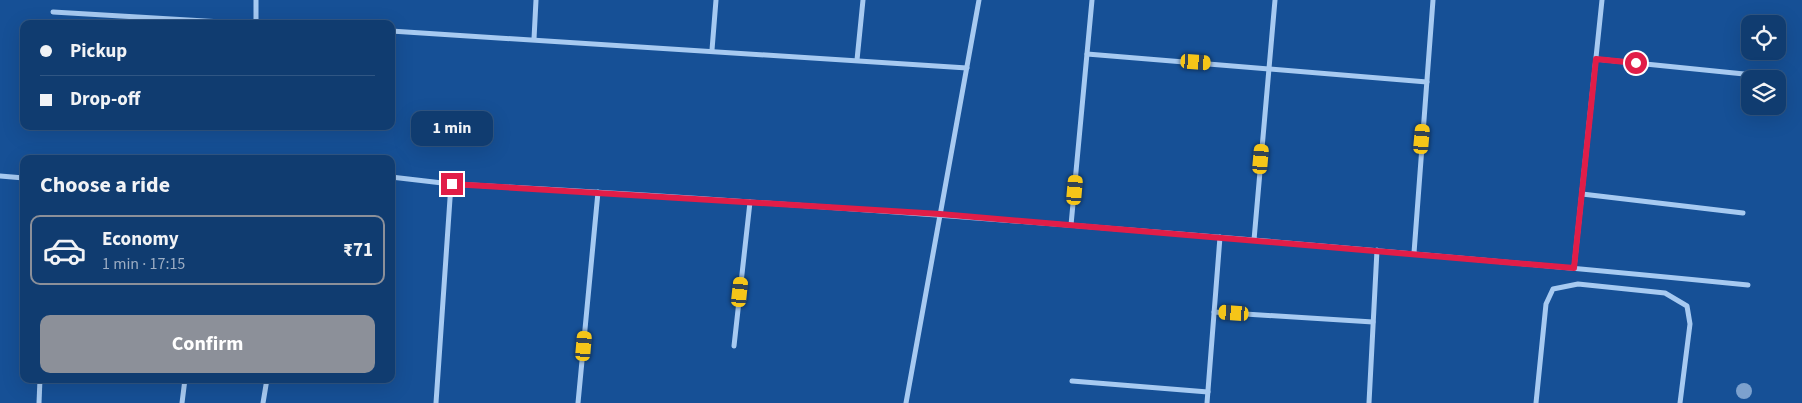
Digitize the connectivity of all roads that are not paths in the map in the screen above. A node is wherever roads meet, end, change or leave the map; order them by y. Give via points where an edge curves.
1 (256, 0) edge
2 (536, 0) edge
3 (716, 0) edge
4 (863, 0) edge
5 (979, 0) edge
6 (1092, 0) edge
7 (1274, 0) edge
8 (1433, 0) edge
9 (1602, 0) edge
10 (53, 12) dead end
11 (188, 20) edge
12 (256, 20) edge
13 (395, 31) edge
14 (534, 39) junction
15 (712, 50) junction
16 (1087, 54) junction
17 (1596, 59) junction
18 (856, 60) junction
19 (966, 68) junction
20 (1269, 68) junction
21 (1741, 74) edge
22 (1427, 82) junction
23 (0, 176) edge
24 (395, 177) edge
25 (20, 178) edge
26 (452, 184) junction
27 (598, 192) junction
28 (1582, 194) junction
29 (750, 202) junction
30 (1743, 212) dead end
31 (940, 214) junction
32 (1071, 225) junction
33 (1220, 238) junction
34 (1254, 240) junction
35 (1377, 250) junction
36 (1414, 253) junction
37 (1574, 268) junction
38 (1748, 284) dead end
39 (1214, 312) junction
40 (1373, 322) junction
41 (734, 346) dead end
42 (1072, 381) dead end
43 (40, 383) edge
44 (184, 383) edge
45 (266, 383) edge
46 (1208, 392) junction
47 (39, 403) edge
48 (182, 403) edge
49 (263, 403) edge
50 (436, 403) edge
51 (578, 403) edge
52 (906, 403) edge
53 (1207, 403) edge
54 (1369, 403) edge
55 (1536, 403) edge
56 (1680, 403) edge

1 - 12 street
2 - 14 street
3 - 15 street
4 - 18 street
5 - 19 street
6 - 16 street
7 - 20 street
8 - 22 street
9 - 17 street
10 - 11 street
13 - 14 street
14 - 15 street
15 - 18 street
16 - 20 street
16 - 32 street
17 - 21 street
17 - 28 street
18 - 19 street
19 - 31 street
20 - 22 street
20 - 34 street
22 - 36 street
23 - 25 street
24 - 26 street
26 - 27 street
26 - 50 street
27 - 29 street
27 - 51 street
28 - 30 street
28 - 37 street
29 - 31 street
29 - 41 street
31 - 32 street
31 - 52 street
32 - 33 street
33 - 34 street
33 - 39 street
34 - 35 street
35 - 36 street
35 - 40 street
36 - 37 street
37 - 38 street
39 - 40 street
39 - 46 street
40 - 54 street
42 - 46 street
43 - 47 street
44 - 48 street
45 - 49 street
46 - 53 street
55 - 56 street via 1546,304 1553,289 1578,284 1664,293 1687,306 1690,324

